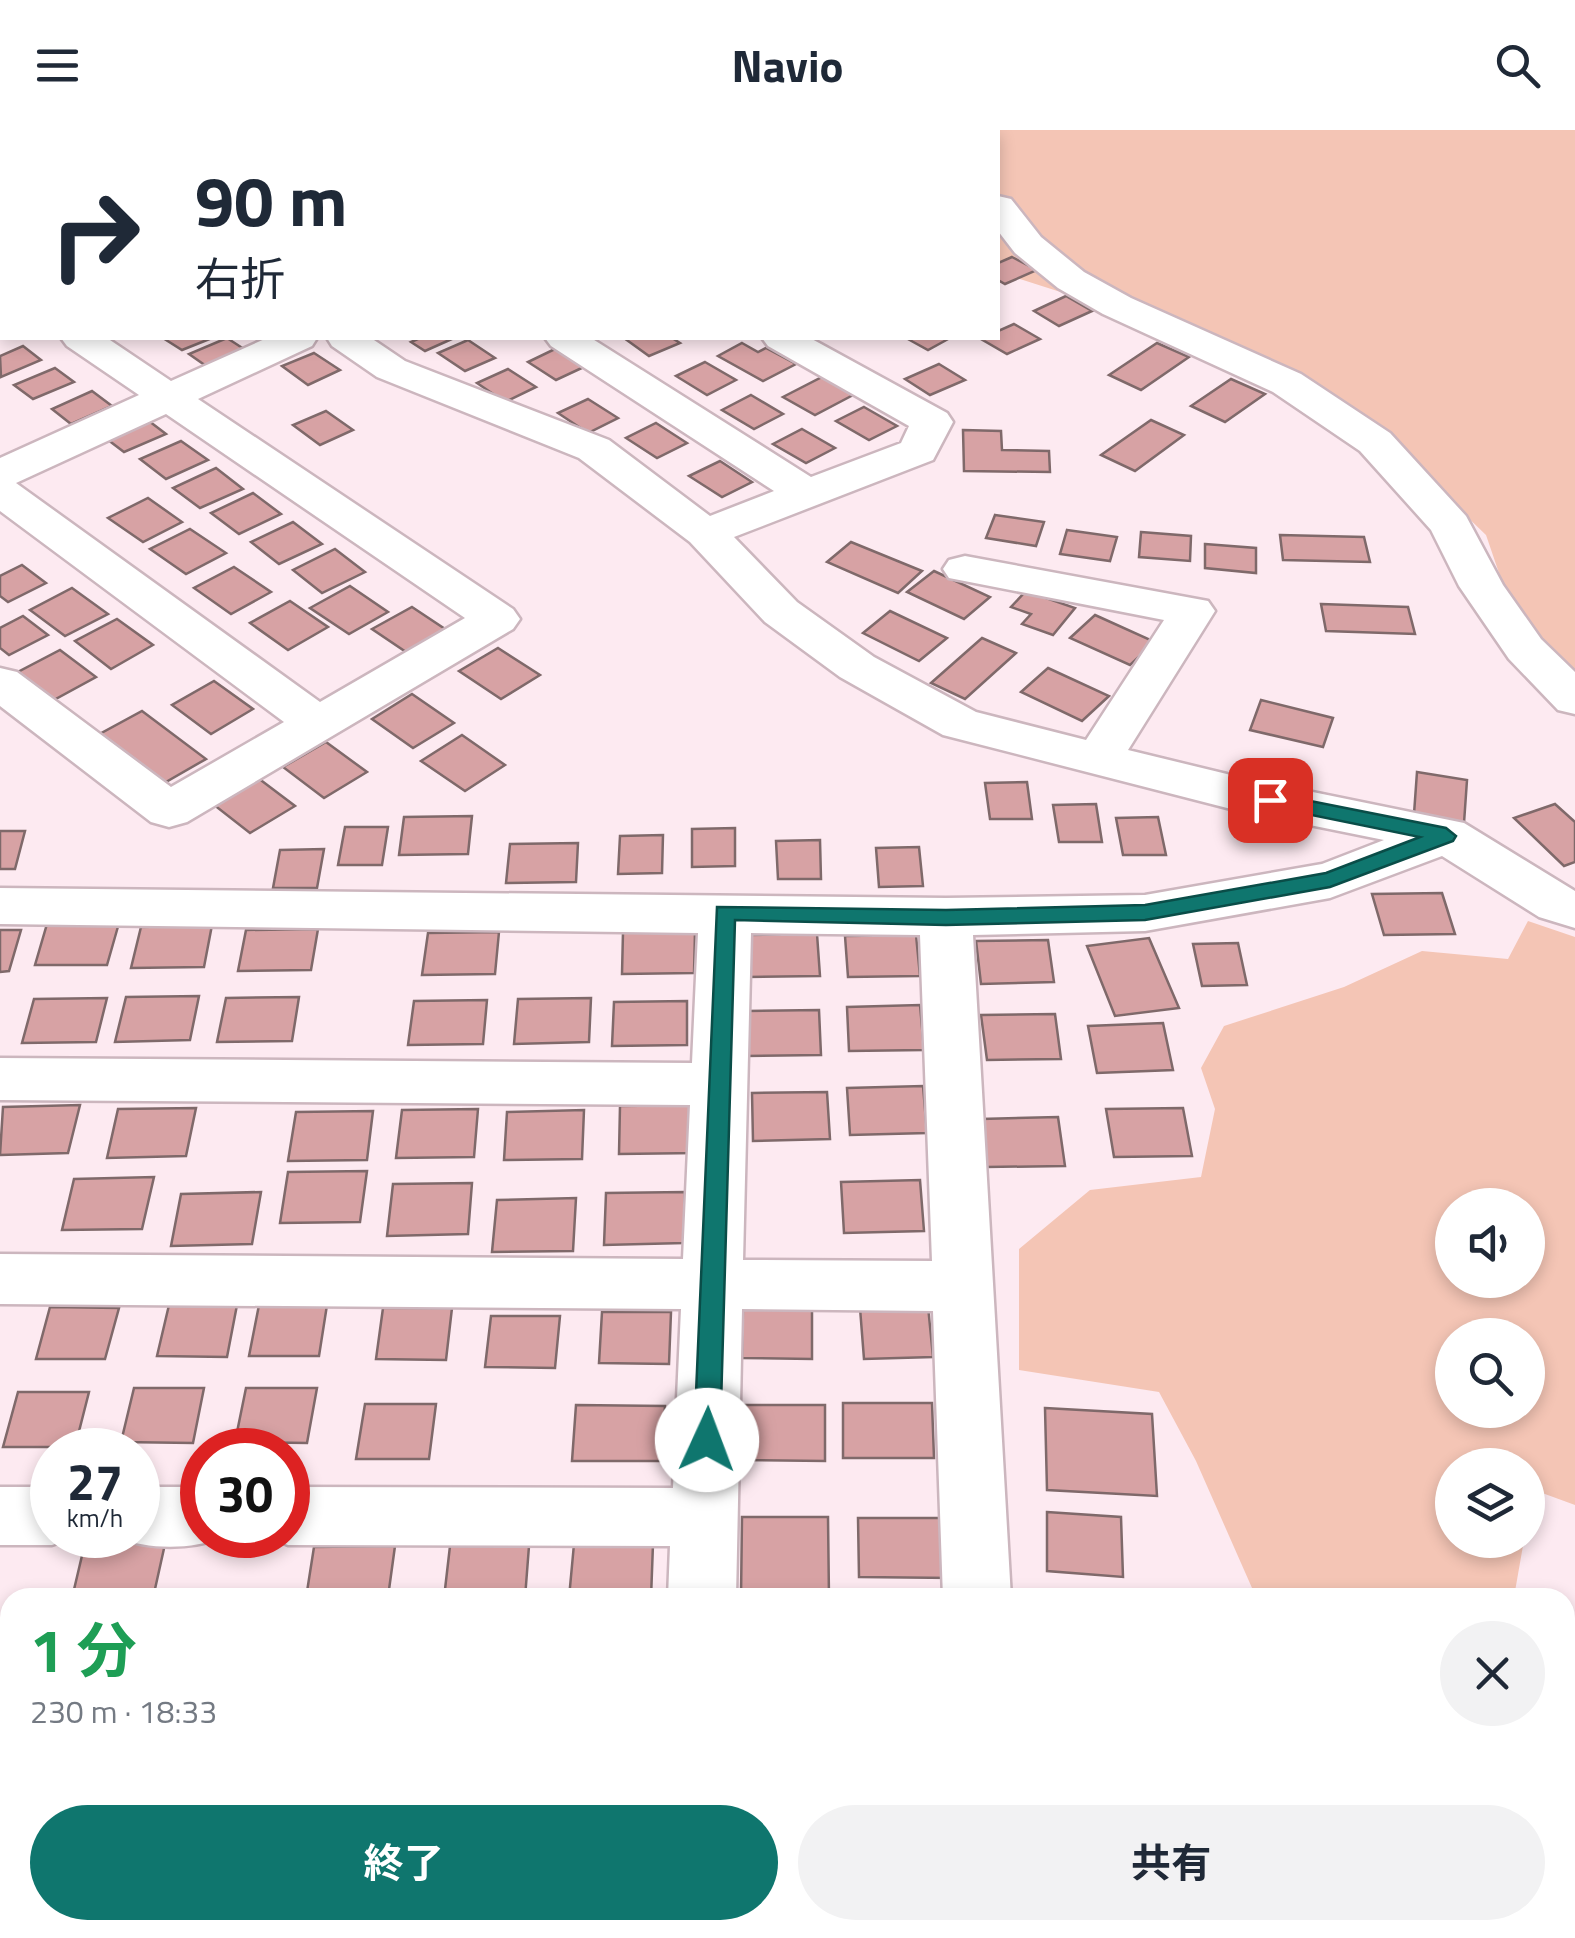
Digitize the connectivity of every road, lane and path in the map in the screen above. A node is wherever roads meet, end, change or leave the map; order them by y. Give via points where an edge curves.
1 (1000, 210) edge
2 (84, 340) edge
3 (294, 340) edge
4 (349, 340) edge
5 (568, 340) edge
6 (786, 340) edge
7 (168, 397) junction
8 (0, 474) edge
9 (0, 491) edge
10 (804, 492) junction
11 (704, 533) junction
12 (965, 569) dead end
13 (0, 683) edge
14 (1575, 700) edge
15 (317, 723) junction
16 (1099, 758) junction
17 (1446, 836) junction
18 (0, 906) edge
19 (1575, 910) edge
20 (724, 912) junction
21 (946, 917) junction
22 (0, 1079) edge
23 (719, 1084) junction
24 (0, 1279) edge
25 (712, 1286) junction
26 (962, 1286) junction
27 (0, 1516) edge
28 (30, 1516) edge
29 (310, 1516) edge
30 (704, 1517) junction
31 (702, 1588) edge
32 (977, 1588) edge

1 - 14 street via 1028,245 1071,280 1287,384 1376,442 1451,525 1481,586 1525,649
2 - 7 street
3 - 7 street
4 - 11 street via 391,369 594,449
5 - 10 street
6 - 10 street via 932,422 918,450
7 - 8 street
7 - 15 street via 497,619
9 - 15 street
10 - 11 street
11 - 16 street via 780,612 856,667 960,724
12 - 16 street via 1192,611
13 - 15 street via 169,810
16 - 17 street
17 - 19 street
17 - 21 street via 1330,880 1145,913
18 - 20 street
20 - 21 street
20 - 23 street
21 - 26 street
22 - 23 street
23 - 25 street
24 - 25 street
25 - 26 street
25 - 30 street
26 - 32 street
27 - 28 street
29 - 30 street
30 - 31 street

